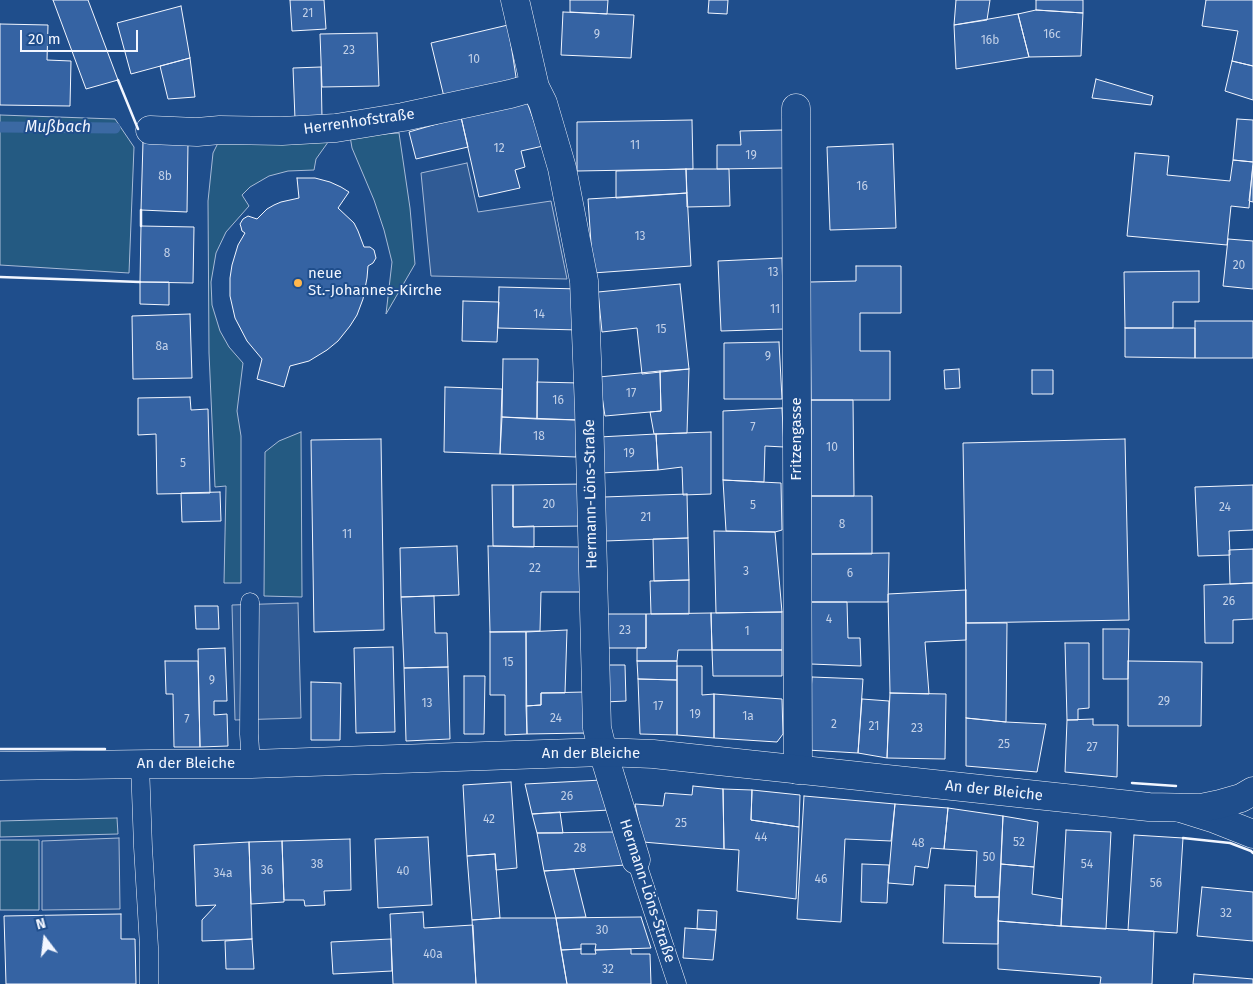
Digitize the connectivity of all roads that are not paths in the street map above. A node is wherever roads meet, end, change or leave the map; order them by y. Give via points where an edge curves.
1 (515, 0) edge
2 (534, 88) junction
3 (796, 108) dead end
4 (150, 130) dead end
5 (250, 602) dead end
6 (603, 752) junction
7 (140, 764) junction
8 (251, 764) junction
9 (0, 766) edge
10 (798, 770) junction
11 (1253, 791) edge
12 (1180, 808) junction
13 (1253, 834) edge
14 (636, 860) joint
15 (149, 984) edge
16 (677, 984) edge

1 - 2 street, Hermann-Löns-Straße
2 - 4 street, Herrenhofstraße via 336,128 282,132
2 - 6 street, Hermann-Löns-Straße via 543,103 562,168 584,282 597,728
3 - 10 street, Fritzengasse
5 - 8 lane
6 - 8 street, An der Bleiche
6 - 10 street, An der Bleiche via 653,754
6 - 14 street, Hermann-Löns-Straße
7 - 8 street, An der Bleiche
7 - 9 street, An der Bleiche
7 - 15 lane
10 - 12 street, An der Bleiche
11 - 12 street, An der Bleiche via 1220,804
12 - 13 street, An der Bleiche
14 - 16 lane, Hermann-Löns-Straße

